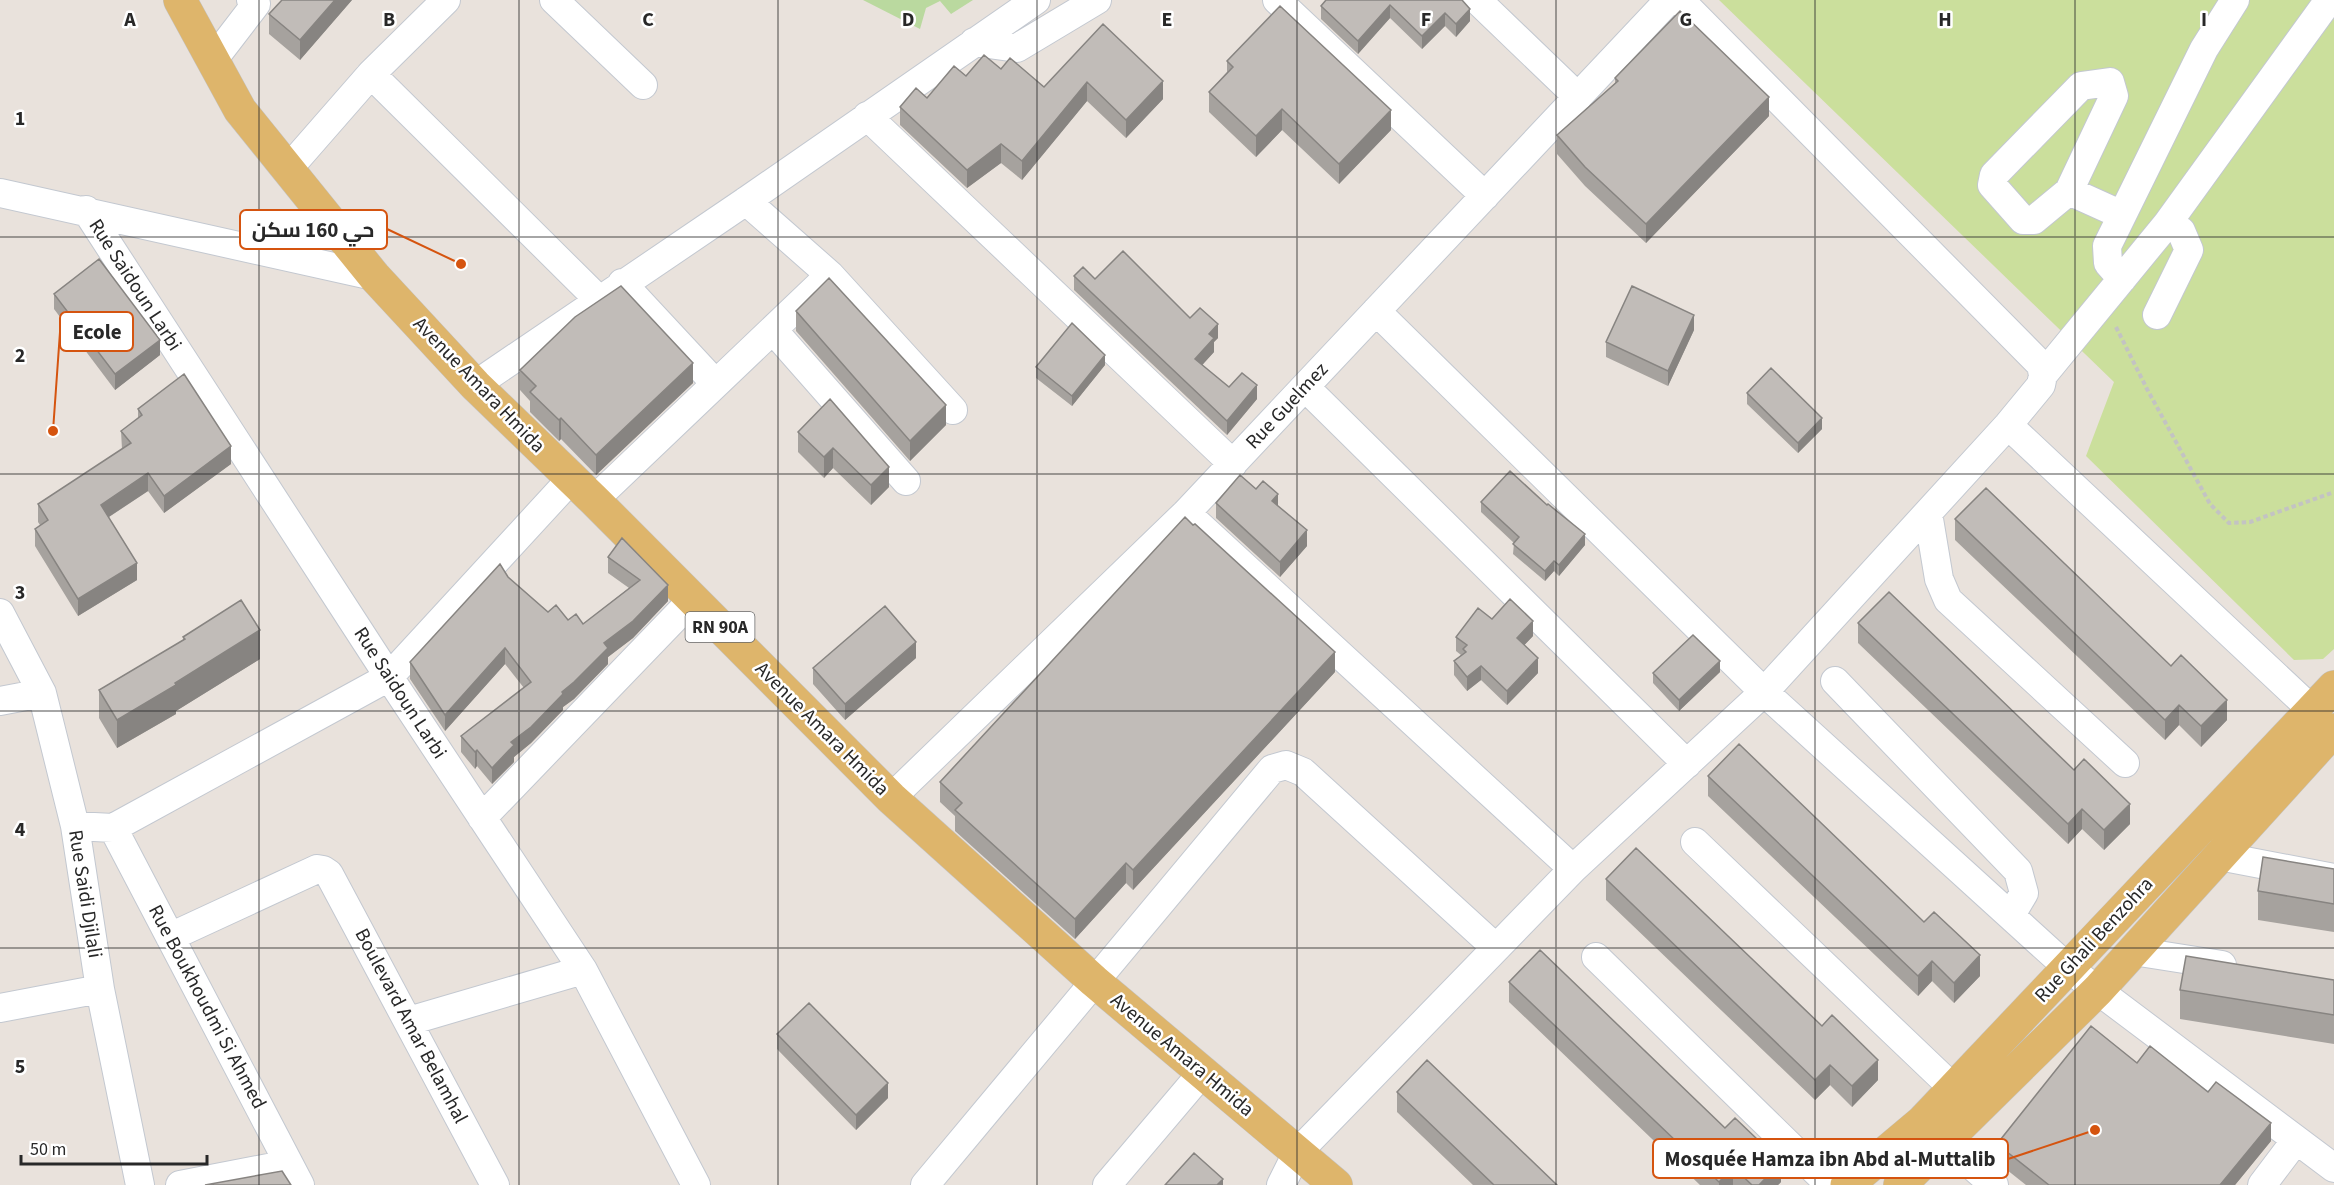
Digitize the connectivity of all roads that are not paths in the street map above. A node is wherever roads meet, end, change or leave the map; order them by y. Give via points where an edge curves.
1 (180, 0) edge
2 (446, 0) edge
3 (554, 0) edge
4 (1036, 0) edge
5 (1097, 0) edge
6 (1277, 0) edge
7 (1477, 0) edge
8 (1669, 0) edge
9 (1680, 0) edge
10 (2235, 0) edge
11 (2329, 0) edge
12 (256, 1) edge
13 (974, 42) junction
14 (213, 60) junction
15 (370, 74) junction
16 (644, 85) dead end
17 (1578, 97) junction
18 (867, 116) junction
19 (288, 169) junction
20 (2069, 191) junction
21 (0, 193) edge
22 (1485, 196) junction
23 (746, 201) junction
24 (86, 210) junction
25 (2122, 215) junction
26 (2168, 224) junction
27 (830, 275) junction
28 (374, 276) junction
29 (2122, 279) junction
30 (622, 283) junction
31 (599, 300) junction
32 (1376, 311) junction
33 (2157, 315) dead end
34 (773, 330) junction
35 (2043, 375) junction
36 (716, 383) junction
37 (475, 385) junction
38 (1305, 387) junction
39 (953, 410) dead end
40 (2008, 425) junction
41 (1233, 464) junction
42 (906, 481) dead end
43 (583, 489) junction
44 (1186, 513) junction
45 (1928, 513) junction
46 (693, 599) junction
47 (0, 613) edge
48 (389, 676) junction
49 (1835, 681) dead end
50 (1764, 692) junction
51 (42, 693) junction
52 (0, 701) edge
53 (2327, 709) edge
54 (2125, 763) dead end
55 (1687, 764) junction
56 (891, 798) junction
57 (482, 818) junction
58 (75, 826) junction
59 (113, 828) junction
60 (1695, 842) dead end
61 (2219, 856) junction
62 (1573, 869) junction
63 (2334, 878) edge
64 (2011, 915) junction
65 (170, 937) junction
66 (1496, 948) junction
67 (2133, 951) junction
68 (1596, 957) dead end
69 (2068, 968) junction
70 (583, 970) junction
71 (2251, 970) edge
72 (1094, 981) junction
73 (100, 989) junction
74 (2098, 990) junction
75 (0, 1008) edge
76 (409, 1021) junction
77 (1202, 1073) junction
78 (1954, 1089) junction
79 (1934, 1132) junction
80 (2296, 1140) junction
81 (1297, 1153) junction
82 (2333, 1166) edge
83 (295, 1174) edge
84 (140, 1185) edge
85 (180, 1185) edge
86 (495, 1185) edge
87 (696, 1185) edge
88 (925, 1185) edge
89 (1107, 1185) edge
90 (1281, 1185) edge
91 (1336, 1185) edge
92 (1830, 1185) edge
93 (1847, 1185) edge
94 (1900, 1185) edge
95 (1994, 1185) edge
96 (2262, 1185) edge

1 - 14 main road, Avenue Amara Hmida / RN 90A
2 - 15 street
3 - 16 street
4 - 13 street
5 - 13 street via 1017,48
6 - 22 street
7 - 17 street
8 - 17 street, Rue Guelmez
9 - 35 street via 2041,364
10 - 25 street via 2204,49
11 - 26 street
12 - 14 street
13 - 18 street
14 - 19 main road, Avenue Amara Hmida / RN 90A via 240,110
15 - 19 street
15 - 31 street
17 - 22 street, Rue Guelmez
18 - 23 street
18 - 41 street
19 - 28 main road, Avenue Amara Hmida / RN 90A
20 - 20 street via 2034,220 2023,220 1992,185 1994,175 2081,86 2110,82 2114,96
20 - 25 street
21 - 24 street
22 - 32 street, Rue Guelmez
23 - 27 street
23 - 30 street
24 - 28 street
24 - 48 street, Rue Saidoun Larbi
25 - 29 street via 2107,246 2108,263
26 - 29 street
26 - 33 street via 2181,231 2189,250
27 - 34 street
27 - 39 street
28 - 37 main road, Avenue Amara Hmida / RN 90A
29 - 35 street
30 - 31 street
30 - 36 street
31 - 37 street
32 - 38 street, Rue Guelmez
32 - 50 street
34 - 36 street
34 - 42 street
35 - 40 street via 2041,385
36 - 43 street
37 - 43 main road, Avenue Amara Hmida / RN 90A
38 - 41 street, Rue Guelmez
38 - 55 street
40 - 45 street
40 - 53 street
41 - 44 street, Rue Guelmez
43 - 46 main road, Avenue Amara Hmida / RN 90A
43 - 48 street
44 - 56 street, Rue Guelmez
44 - 62 street
45 - 50 street
45 - 54 street via 1939,579 1948,600
46 - 56 main road, Avenue Amara Hmida / RN 90A
46 - 57 street
47 - 51 street, Rue Saidi Djilali
48 - 57 street, Rue Saidoun Larbi
48 - 59 street
49 - 64 street via 2018,871 2024,893
50 - 55 street
50 - 64 street
51 - 52 street
51 - 58 street, Rue Saidi Djilali
53 - 61 main road, Rue Ghali Benzohra
53 - 69 main road, Rue Ghali Benzohra
55 - 62 street
56 - 72 main road, Avenue Amara Hmida / RN 90A
57 - 70 street, Rue Saidoun Larbi
58 - 59 street
58 - 73 street, Rue Saidi Djilali
59 - 65 street, Rue Boukhoudmi Si Ahmed
60 - 78 street
61 - 63 street
61 - 67 main road, Rue Ghali Benzohra
62 - 66 street
64 - 69 street
65 - 76 street, Boulevard Amar Belamhal via 317,869 323,870 329,874
65 - 83 street, Rue Boukhoudmi Si Ahmed
66 - 72 street via 1303,772 1286,765 1272,769
66 - 81 street
67 - 71 street
67 - 74 main road, Rue Ghali Benzohra
68 - 92 street
69 - 74 street
69 - 78 main road, Rue Ghali Benzohra
70 - 76 street
70 - 87 street, Rue Saidoun Larbi
72 - 77 main road, Avenue Amara Hmida / RN 90A
72 - 88 street
73 - 75 street
73 - 84 street, Rue Saidi Djilali
74 - 79 main road, Rue Ghali Benzohra
74 - 80 street
76 - 86 street, Boulevard Amar Belamhal
77 - 81 main road, Avenue Amara Hmida / RN 90A
77 - 89 street
78 - 79 main road, Rue Ghali Benzohra
79 - 93 main road, Rue Ghali Benzohra
79 - 94 main road, Rue Ghali Benzohra
79 - 95 street
80 - 82 street
80 - 96 street
81 - 90 street
81 - 91 main road, Avenue Amara Hmida / RN 90A
83 - 85 street

